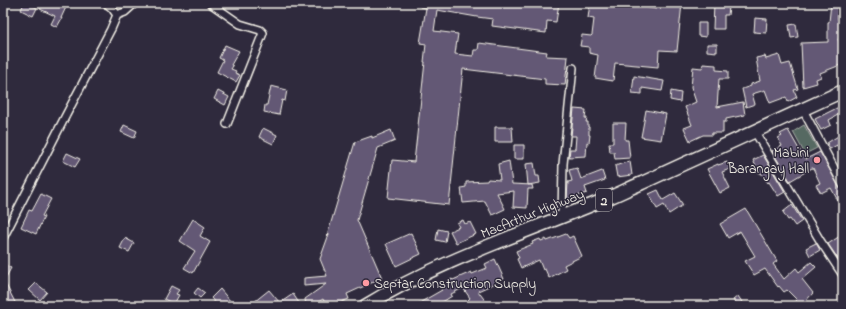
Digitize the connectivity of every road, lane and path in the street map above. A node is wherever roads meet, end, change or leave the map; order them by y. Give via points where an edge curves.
1 (106, 3) edge
2 (135, 3) edge
3 (210, 3) edge
4 (843, 13) edge
5 (117, 15) junction
6 (843, 20) edge
7 (574, 68) dead end
8 (843, 91) edge
9 (803, 110) junction
10 (227, 124) dead end
11 (755, 132) junction
12 (843, 185) edge
13 (562, 217) junction
14 (3, 238) edge
15 (843, 275) edge
16 (365, 306) edge

1 - 5 street
2 - 5 street
3 - 10 street via 240,24 263,33
4 - 6 street
5 - 14 street
7 - 13 street via 563,164
8 - 9 highway, MacArthur Highway / 2
9 - 11 highway, MacArthur Highway / 2
9 - 12 street
11 - 13 highway, MacArthur Highway / 2
11 - 15 street
13 - 16 highway, MacArthur Highway / 2 via 448,264 398,287

